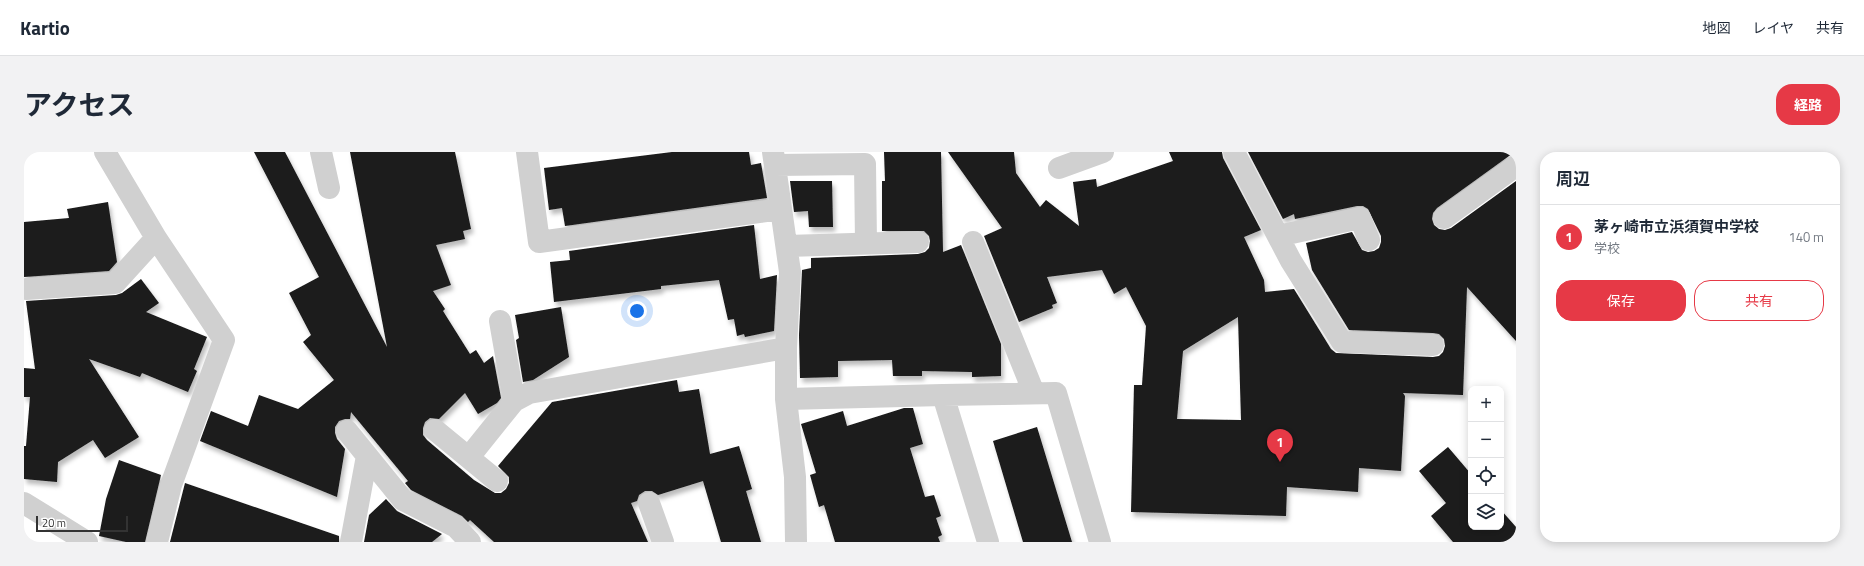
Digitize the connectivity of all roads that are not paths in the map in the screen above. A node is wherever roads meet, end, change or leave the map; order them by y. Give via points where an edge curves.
1 (105, 152) edge
2 (321, 152) edge
3 (527, 152) edge
4 (1103, 152) edge
5 (1234, 152) edge
6 (774, 158) edge
7 (1516, 166) edge
8 (1059, 168) dead end
9 (329, 188) dead end
10 (782, 209) junction
11 (1444, 218) dead end
12 (1278, 236) junction
13 (156, 238) junction
14 (1369, 240) dead end
15 (918, 242) dead end
16 (973, 242) dead end
17 (866, 243) junction
18 (787, 246) junction
19 (26, 289) dead end
20 (500, 321) dead end
21 (1433, 345) dead end
22 (786, 348) junction
23 (1034, 393) junction
24 (943, 395) junction
25 (786, 399) junction
26 (514, 401) junction
27 (435, 430) dead end
28 (347, 431) dead end
29 (366, 456) junction
30 (469, 458) junction
31 (497, 482) dead end
32 (24, 503) edge
33 (649, 503) dead end
34 (87, 542) edge
35 (157, 542) edge
36 (351, 542) edge
37 (470, 542) edge
38 (663, 542) edge
39 (796, 542) edge
40 (988, 542) edge
41 (1100, 542) edge

1 - 13 street
2 - 9 street
3 - 10 street via 539,242
4 - 8 street
5 - 12 street
6 - 10 street
6 - 17 street via 865,164
7 - 11 street
10 - 18 street
12 - 14 street via 1360,218
12 - 21 street via 1342,342
13 - 19 street via 114,283
13 - 35 street via 224,340 171,485
15 - 17 street
16 - 23 street
17 - 18 street
18 - 22 street via 790,272
20 - 26 street
22 - 25 street
22 - 26 street via 529,393
23 - 24 street
23 - 41 street via 1056,393
24 - 25 street
24 - 40 street
25 - 39 street via 795,477
26 - 30 street
27 - 30 street
28 - 29 street
29 - 36 street
29 - 37 street via 403,500 456,527
30 - 31 street
32 - 34 street
33 - 38 street

